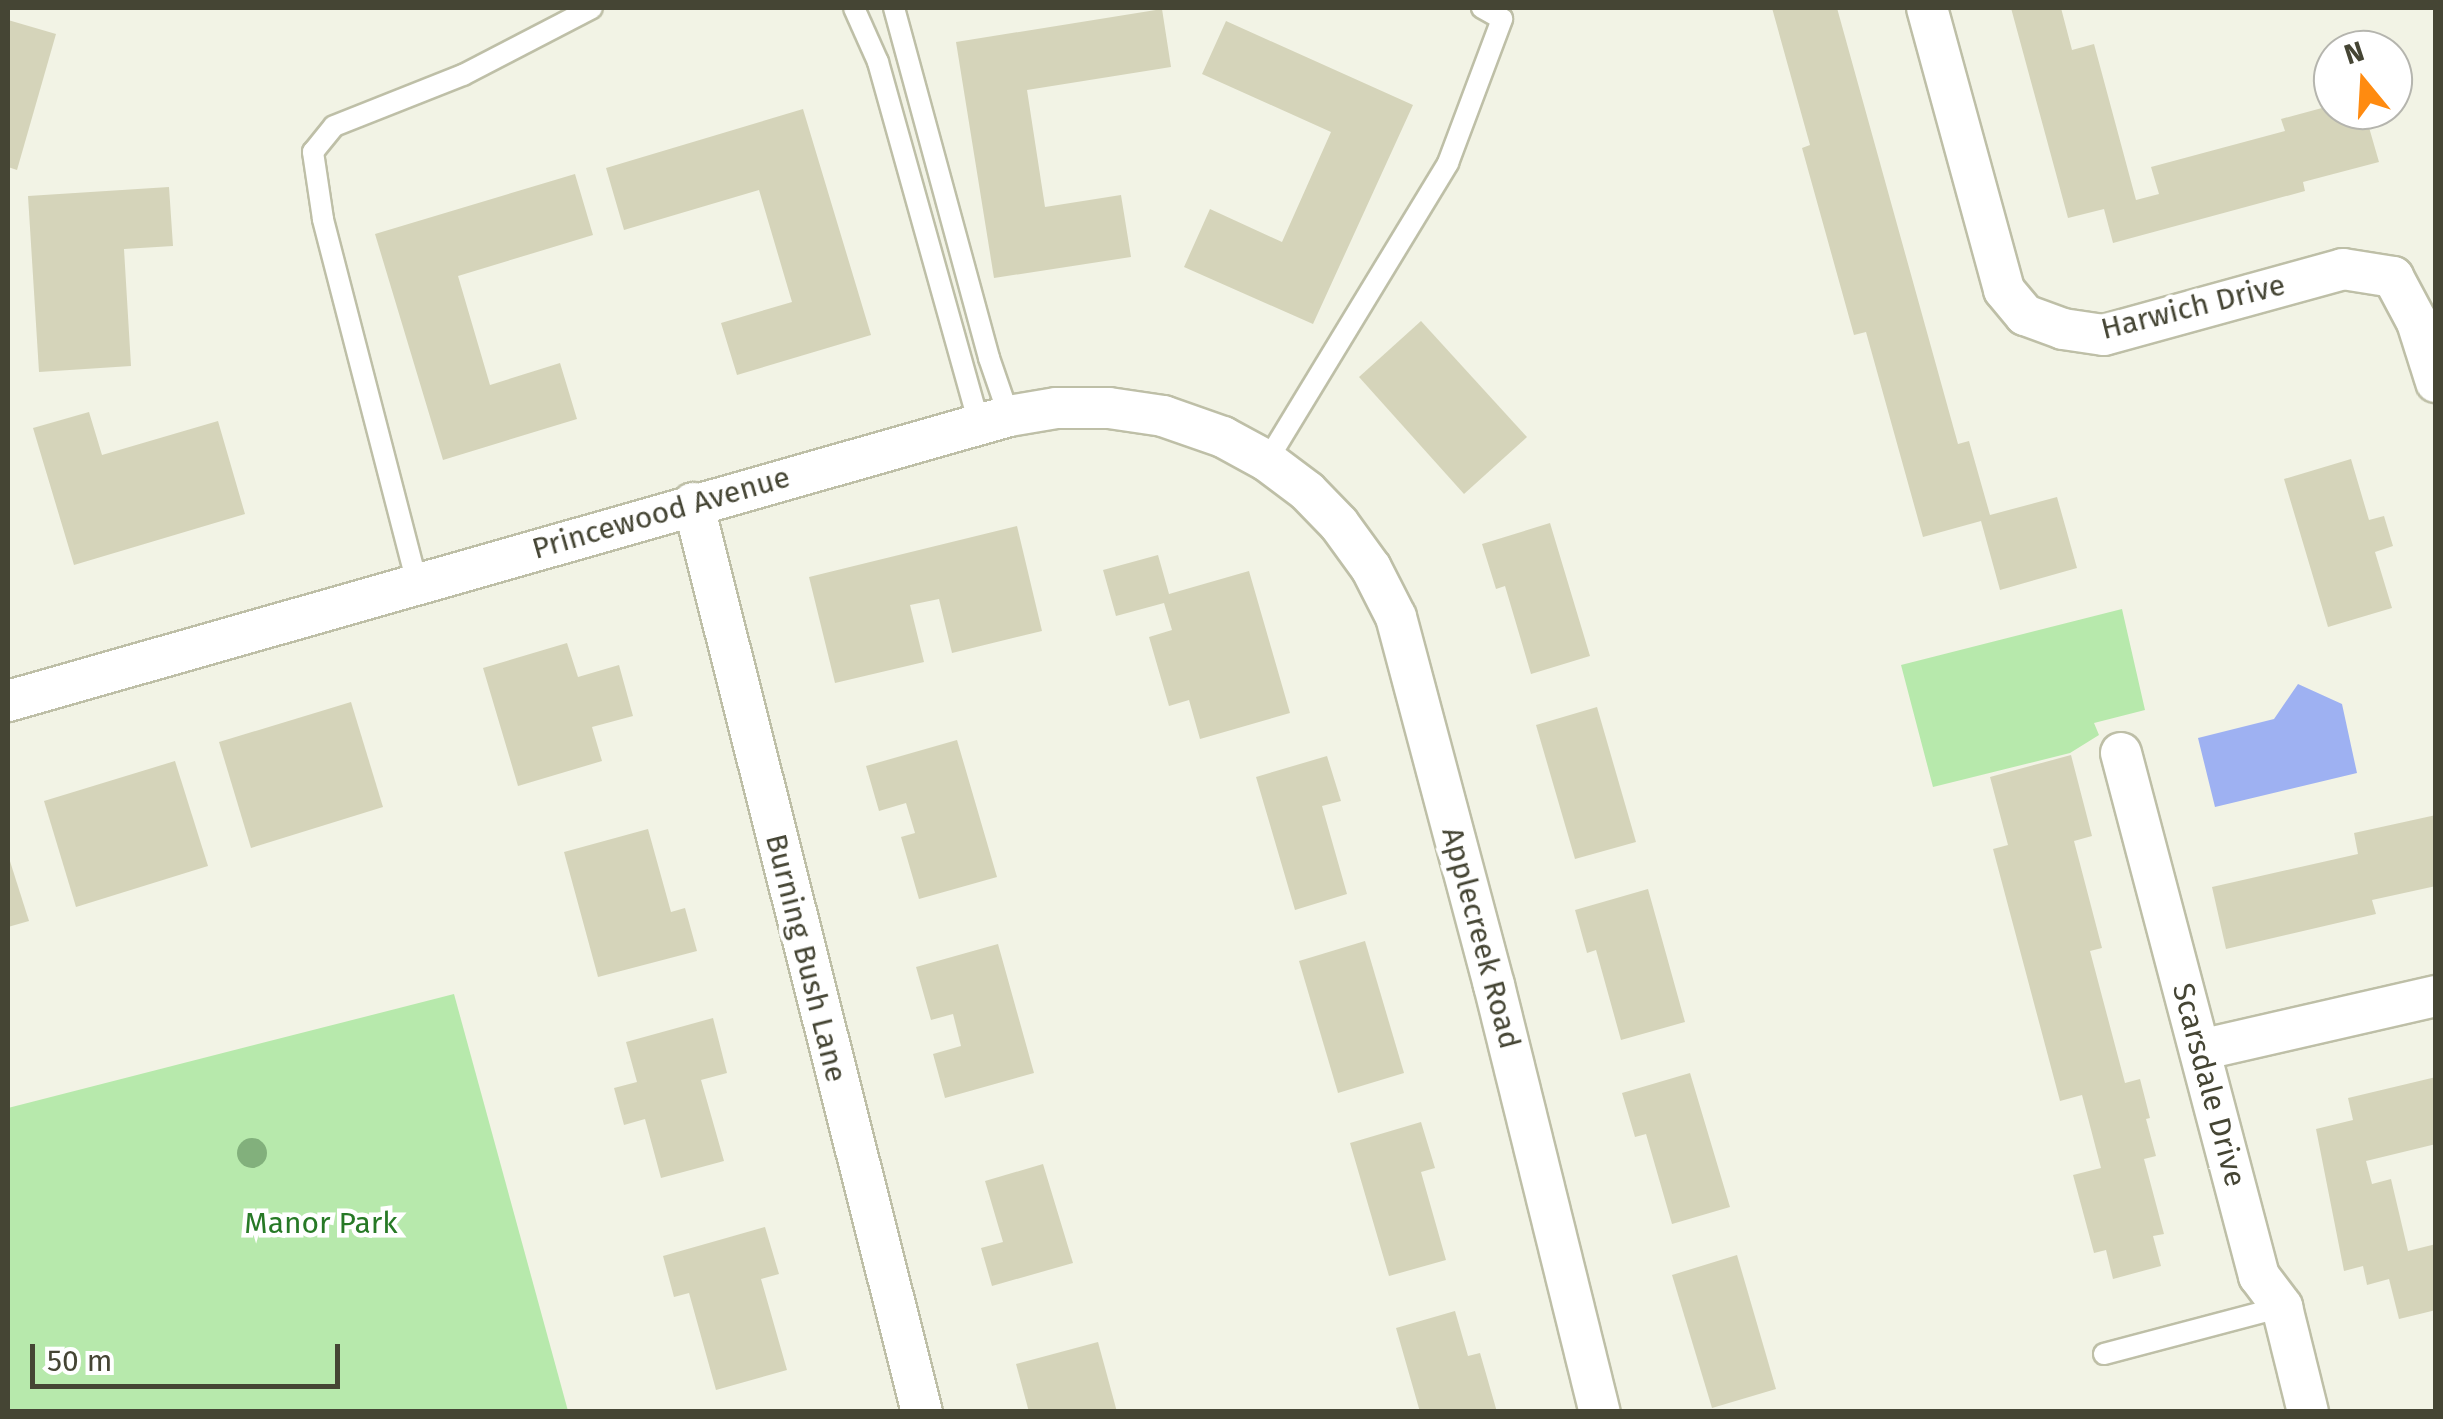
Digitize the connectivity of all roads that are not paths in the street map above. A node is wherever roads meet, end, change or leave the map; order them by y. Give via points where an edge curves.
1 (592, 8) edge
2 (854, 8) edge
3 (894, 8) edge
4 (1482, 8) edge
5 (1926, 8) edge
6 (2436, 382) edge
7 (994, 420) junction
8 (1267, 460) junction
9 (1308, 491) joint
10 (693, 503) junction
11 (417, 583) junction
12 (8, 700) edge
13 (2122, 754) dead end
14 (2436, 996) edge
15 (2200, 1050) junction
16 (2282, 1307) junction
17 (2104, 1354) dead end
18 (922, 1412) edge
19 (1600, 1412) edge
20 (2308, 1412) edge

1 - 11 lane via 463,75 334,126 313,152 323,219
2 - 7 lane via 878,62
3 - 7 lane
4 - 8 lane via 1502,19 1448,163
5 - 6 street, Harwich Drive via 2004,290 2025,315 2104,334 2343,269 2392,277 2417,322
7 - 8 street, Princewood Avenue via 1056,408 1162,416 1223,436
7 - 10 street, Princewood Avenue
8 - 9 street, Princewood Avenue
9 - 19 street, Applecreek Road via 1371,568 1396,617
10 - 11 street, Princewood Avenue
10 - 18 street, Burning Bush Lane
11 - 12 street, Princewood Avenue
13 - 15 street, Scarsdale Drive
14 - 15 street
15 - 16 street, Scarsdale Drive via 2260,1276
16 - 17 lane
16 - 20 street, Scarsdale Drive

